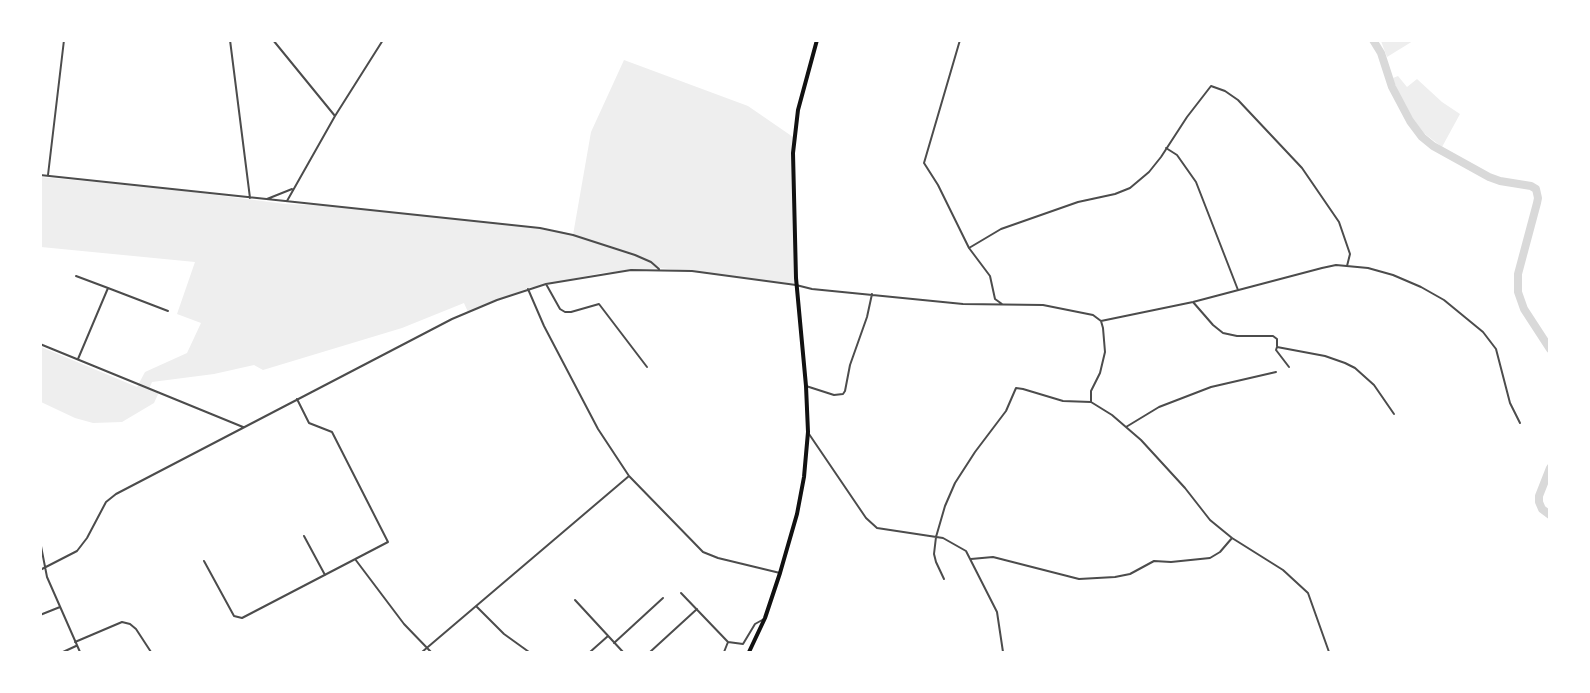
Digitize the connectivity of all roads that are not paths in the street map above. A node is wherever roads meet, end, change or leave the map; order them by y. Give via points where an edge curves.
1 (64, 40) edge
2 (230, 40) edge
3 (273, 40) edge
4 (382, 40) edge
5 (817, 40) edge
6 (960, 40) edge
7 (335, 116) junction
8 (1166, 148) junction
9 (40, 175) edge
10 (48, 175) junction
11 (292, 189) junction
12 (250, 198) junction
13 (266, 199) junction
14 (287, 201) junction
15 (969, 248) junction
16 (1347, 266) junction
17 (659, 269) junction
18 (76, 276) dead end
19 (546, 284) junction
20 (796, 285) junction
21 (108, 288) junction
22 (528, 289) junction
23 (1238, 290) junction
24 (872, 294) junction
25 (1194, 303) junction
26 (1002, 304) junction
27 (168, 311) dead end
28 (1101, 321) junction
29 (40, 344) edge
30 (1277, 347) junction
31 (78, 359) junction
32 (648, 367) dead end
33 (1289, 367) dead end
34 (1276, 372) dead end
35 (806, 386) junction
36 (297, 399) junction
37 (1091, 402) junction
38 (1394, 414) dead end
39 (1520, 423) dead end
40 (243, 427) junction
41 (1126, 427) junction
42 (807, 432) junction
43 (630, 476) junction
44 (304, 536) dead end
45 (936, 537) junction
46 (1232, 538) junction
47 (40, 541) edge
48 (355, 559) junction
49 (971, 559) junction
50 (204, 561) dead end
51 (46, 568) junction
52 (40, 570) edge
53 (780, 573) junction
54 (325, 575) junction
55 (944, 579) dead end
56 (681, 593) dead end
57 (663, 598) dead end
58 (575, 600) dead end
59 (61, 606) junction
60 (476, 606) junction
61 (697, 609) junction
62 (40, 615) edge
63 (765, 618) junction
64 (608, 636) junction
65 (728, 642) junction
66 (614, 643) junction
67 (76, 644) junction
68 (427, 648) junction
69 (63, 652) edge
70 (80, 652) edge
71 (151, 652) edge
72 (422, 652) edge
73 (431, 652) edge
74 (529, 652) edge
75 (590, 652) edge
76 (623, 652) edge
77 (650, 652) edge
78 (724, 652) edge
79 (749, 652) edge
80 (1003, 652) edge
81 (1329, 652) edge

1 - 10 street
2 - 12 street
3 - 7 street
4 - 7 street
5 - 20 main road via 794,138
6 - 15 street via 924,163
7 - 11 street
8 - 15 street via 1149,172 1130,188 1001,229
8 - 16 street via 1210,86 1225,91 1302,168 1339,222 1350,254
8 - 23 street via 1177,155 1196,182
9 - 10 street
10 - 12 street
11 - 13 street
11 - 14 street
12 - 13 street
13 - 14 street
14 - 17 street via 540,228 636,255
15 - 26 street via 990,276 995,298
16 - 23 street via 1322,268
16 - 39 street via 1368,268 1421,287 1471,321 1496,349 1510,403
17 - 19 street
17 - 20 street
18 - 21 street
19 - 22 street
19 - 32 street via 565,312 599,304
20 - 24 street
20 - 35 main road
21 - 27 street
21 - 31 street
22 - 36 street via 452,320
22 - 43 street via 598,429
23 - 25 street
24 - 26 street
24 - 35 street via 845,391 834,395
25 - 28 street
25 - 30 street via 1223,333 1273,336
26 - 28 street via 1067,308
28 - 37 street via 1105,352
29 - 31 street
30 - 33 street
30 - 38 street via 1325,356 1355,368 1374,385
31 - 40 street
34 - 41 street via 1210,387 1159,407
35 - 42 main road
36 - 40 street
36 - 48 street via 309,423 333,432 388,542
37 - 41 street
37 - 45 street via 1064,401 1016,388 1006,411 954,483
40 - 51 street via 109,499 82,546
41 - 46 street via 1210,520
42 - 45 street via 877,528
42 - 53 main road via 797,514
43 - 53 street via 703,552
43 - 60 street
44 - 54 street
45 - 49 street via 960,546
45 - 55 street via 934,554
46 - 49 street via 1210,558 1154,561 1115,577 1079,579 993,557
46 - 81 street via 1283,570 1308,593
47 - 51 street
48 - 54 street
48 - 68 street
49 - 80 street via 997,612
50 - 54 street via 238,618
51 - 52 street
51 - 59 street
53 - 63 main road
56 - 61 street
57 - 66 street
58 - 64 street
59 - 62 street
59 - 67 street
60 - 68 street
60 - 74 street
61 - 65 street
61 - 77 street
63 - 65 street via 755,624 742,644
63 - 79 main road
64 - 66 street
64 - 75 street
65 - 78 street
66 - 76 street
67 - 69 street
67 - 70 street
67 - 71 street via 122,622 136,629
68 - 72 street
68 - 73 street

